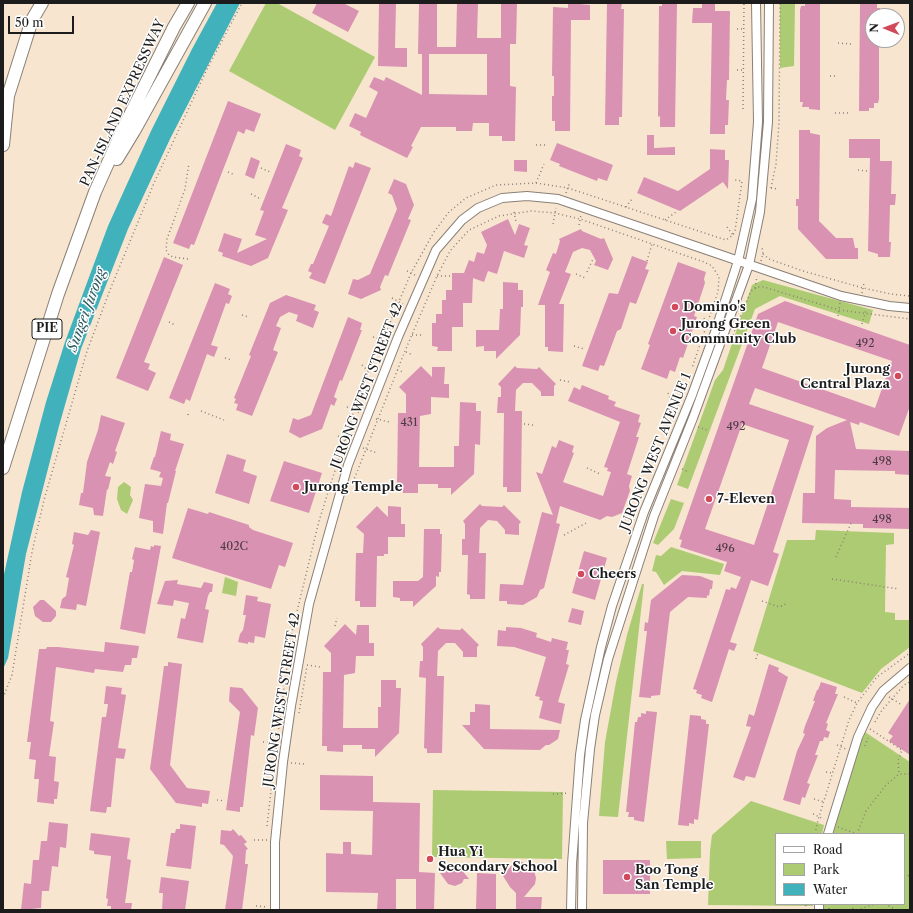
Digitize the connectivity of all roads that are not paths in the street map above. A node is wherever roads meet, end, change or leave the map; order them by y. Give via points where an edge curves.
1 (42, 3) edge
2 (188, 3) edge
3 (205, 3) edge
4 (756, 3) edge
5 (769, 3) edge
6 (3, 145) edge
7 (95, 192) junction
8 (738, 261) junction
9 (749, 265) junction
10 (910, 308) edge
11 (3, 468) edge
12 (910, 668) edge
13 (828, 833) edge
14 (275, 908) edge
15 (571, 910) edge
16 (582, 910) edge

1 - 6 highway via 32,20 8,96
2 - 7 highway, PAN-ISLAND EXPRESSWAY / PIE via 124,127
3 - 7 highway via 134,131
4 - 8 street, JURONG WEST AVENUE 1 via 758,122 752,199
5 - 9 street, JURONG WEST AVENUE 1 via 768,122 760,212
7 - 11 highway, PAN-ISLAND EXPRESSWAY / PIE via 58,294
8 - 9 street, JURONG WEST STREET 42
8 - 14 street, JURONG WEST STREET 42 via 564,200 540,197 508,198 478,208 462,220 436,250 410,307 348,465 309,604 283,762 275,842
8 - 15 street, JURONG WEST AVENUE 1 via 692,395 644,512 601,647 580,755
9 - 10 street, JURONG WEST STREET 42 via 841,296
9 - 16 street, JURONG WEST AVENUE 1 via 654,516 608,659 594,715 590,749 583,823
12 - 13 street via 883,692 872,707 858,737

